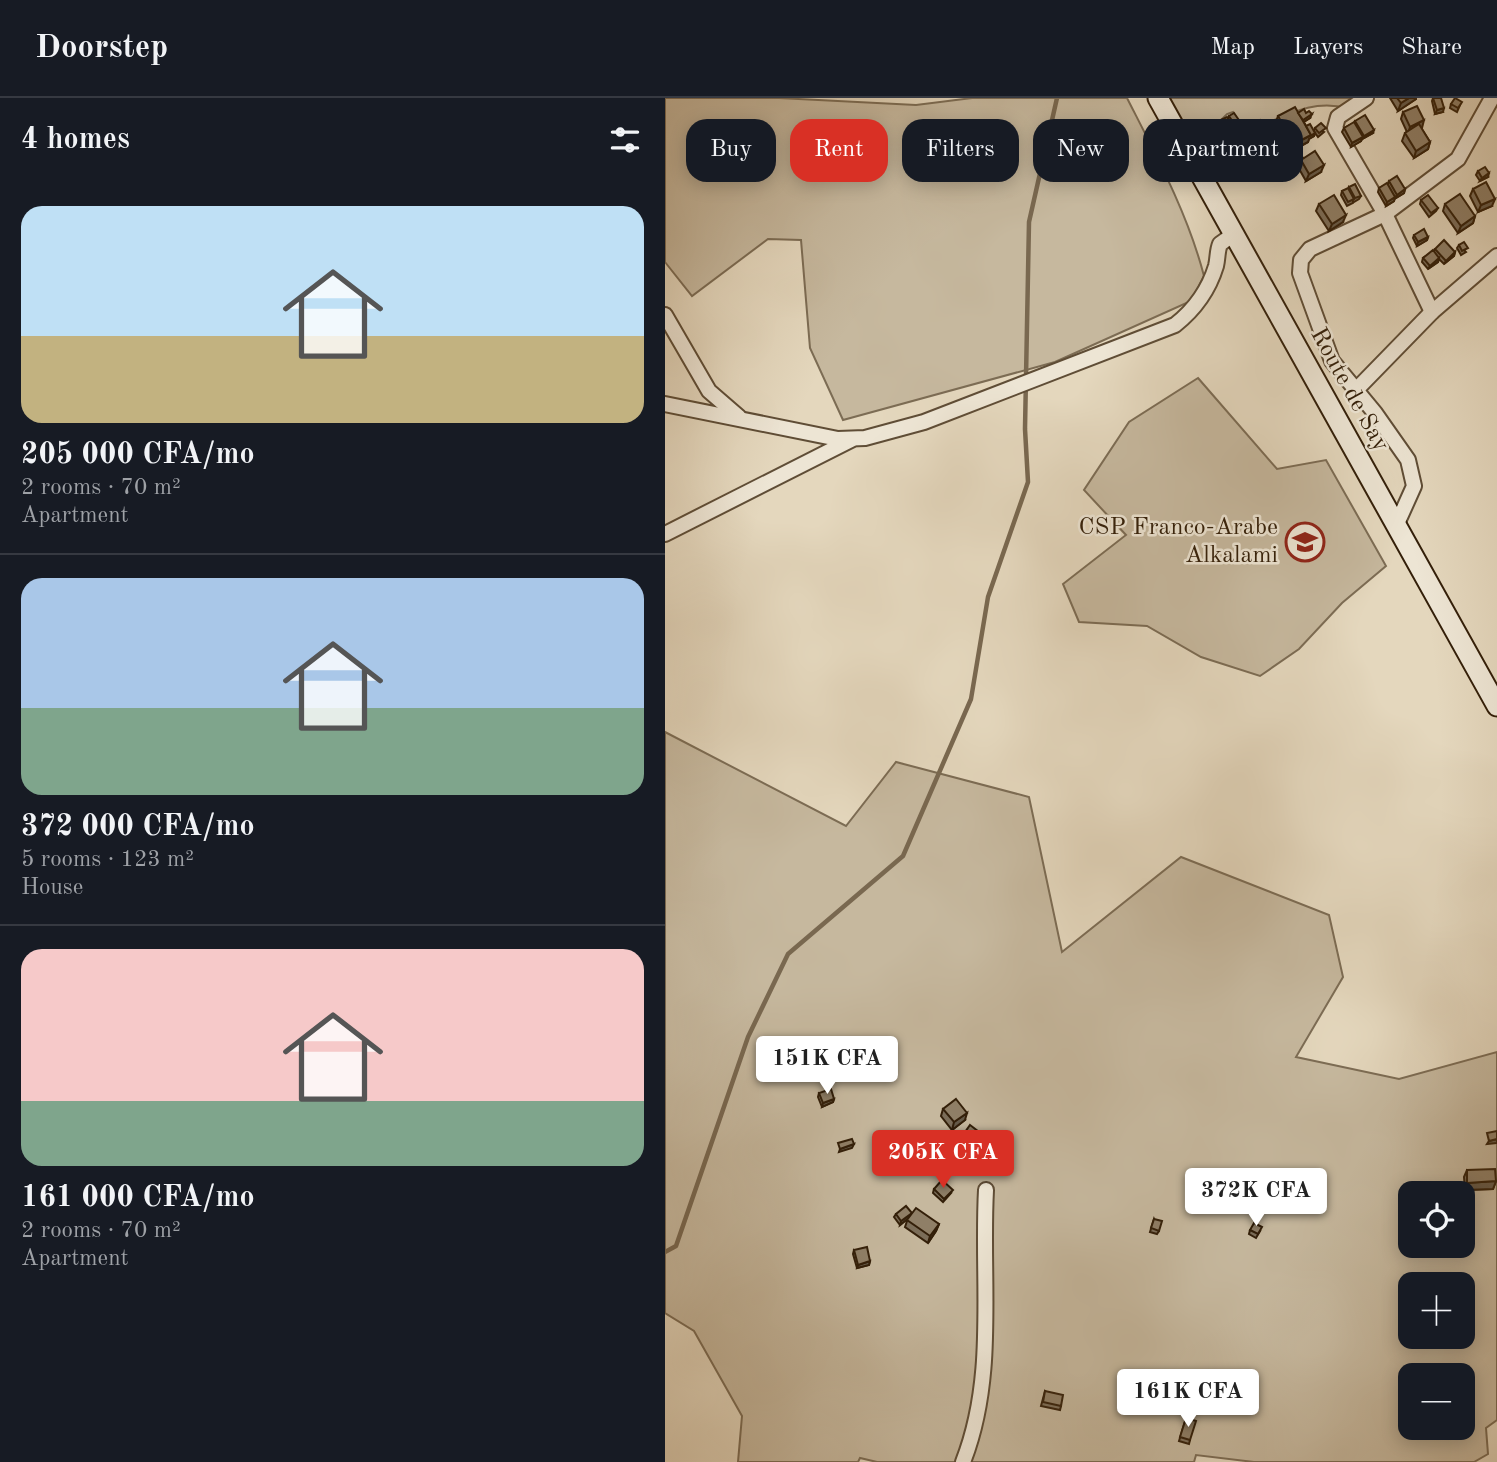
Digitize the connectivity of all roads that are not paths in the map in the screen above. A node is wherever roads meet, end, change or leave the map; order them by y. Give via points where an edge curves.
1 (1158, 98) edge
2 (1366, 98) edge
3 (1492, 98) edge
4 (1385, 215) junction
5 (1234, 234) junction
6 (1497, 256) edge
7 (1432, 312) junction
8 (665, 315) edge
9 (1355, 391) junction
10 (665, 404) edge
11 (740, 418) junction
12 (853, 439) junction
13 (1396, 526) junction
14 (665, 534) edge
15 (1497, 706) edge
16 (986, 1190) dead end
17 (963, 1462) edge

1 - 5 main road, Route de Say
2 - 4 street via 1335,124
3 - 4 street via 1458,159
4 - 7 street
4 - 9 street via 1310,249 1301,260 1300,273 1332,361
5 - 12 street via 1220,244 1207,286 1189,314 1175,325 975,404
5 - 13 main road, Route de Say
6 - 7 street
7 - 9 street
8 - 11 street via 709,391
9 - 13 street via 1411,469 1414,486
10 - 11 street
11 - 12 street
12 - 14 street
13 - 15 main road, Route de Say
16 - 17 street via 984,1371

